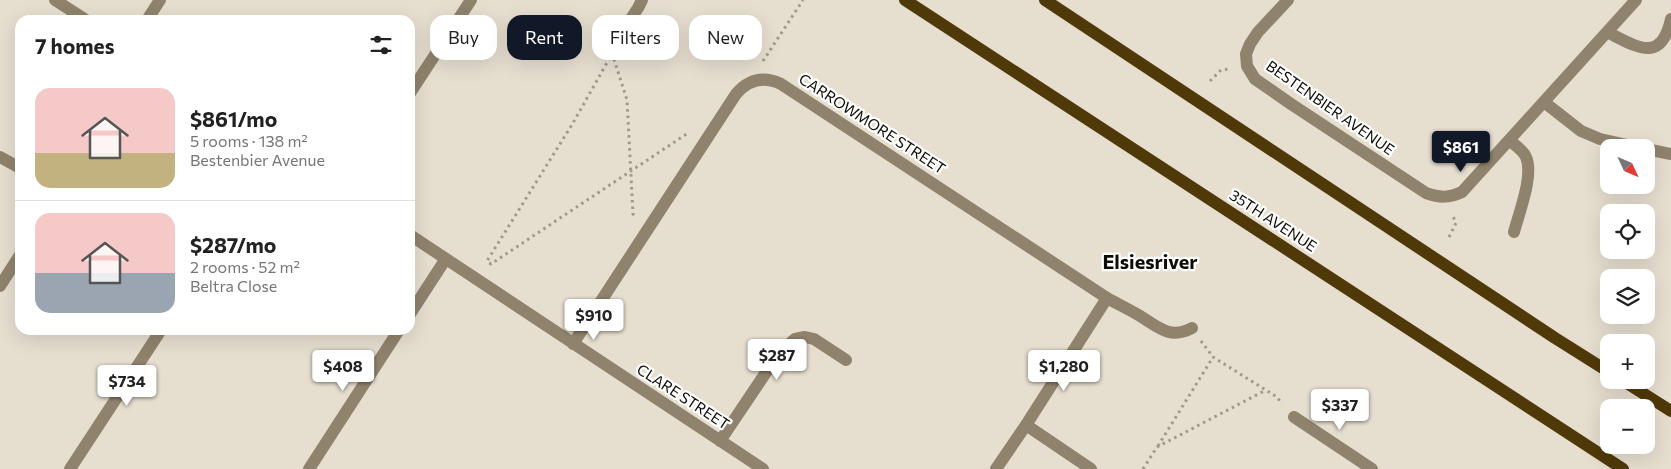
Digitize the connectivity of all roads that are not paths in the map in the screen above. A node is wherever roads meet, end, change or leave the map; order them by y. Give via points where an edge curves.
1 (55, 0) edge
2 (160, 0) edge
3 (471, 0) edge
4 (642, 0) edge
5 (905, 0) edge
6 (1045, 0) edge
7 (1288, 0) edge
8 (1636, 0) edge
9 (78, 15) edge
10 (150, 15) edge
11 (633, 15) edge
12 (1671, 18) edge
13 (1607, 32) junction
14 (415, 85) edge
15 (1544, 102) junction
16 (1600, 139) edge
17 (1509, 140) junction
18 (1655, 151) edge
19 (1671, 154) edge
20 (0, 157) edge
21 (15, 165) edge
22 (1514, 232) dead end
23 (415, 239) edge
24 (445, 260) junction
25 (15, 264) edge
26 (0, 286) edge
27 (1107, 298) junction
28 (415, 306) edge
29 (1192, 328) road end
30 (157, 335) edge
31 (397, 335) edge
32 (573, 344) junction
33 (846, 360) dead end
34 (1600, 366) edge
35 (1636, 389) edge
36 (1671, 411) edge
37 (1294, 417) road end
38 (1026, 425) junction
39 (720, 441) junction
40 (70, 469) edge
41 (309, 469) edge
42 (762, 469) edge
43 (996, 469) edge
44 (1091, 469) edge
45 (1372, 469) edge
46 (1624, 469) edge

1 - 9 street
2 - 10 street
3 - 14 street
4 - 11 street
5 - 46 main road, 35TH AVENUE
6 - 34 main road
7 - 17 street, BESTENBIER AVENUE via 1250,44 1246,54 1247,66 1255,79 1426,192 1438,197 1462,192
8 - 13 street
12 - 13 street via 1665,40 1657,46 1636,46
13 - 15 street
15 - 16 street via 1581,131
15 - 17 street
17 - 22 street via 1525,155 1528,164
18 - 19 street
20 - 21 street
23 - 24 street, CLARE STREET
24 - 28 street
24 - 32 street, CLARE STREET
25 - 26 street
27 - 29 street, CARROWMORE STREET via 1164,331 1179,333
27 - 32 street, CARROWMORE STREET via 781,84 760,79 747,83 736,94
27 - 38 street
30 - 40 street
31 - 41 street
32 - 39 street, CLARE STREET
33 - 39 street via 814,339 795,339 779,353
35 - 36 main road
37 - 45 street
38 - 43 street
38 - 44 street
39 - 42 street, CLARE STREET

